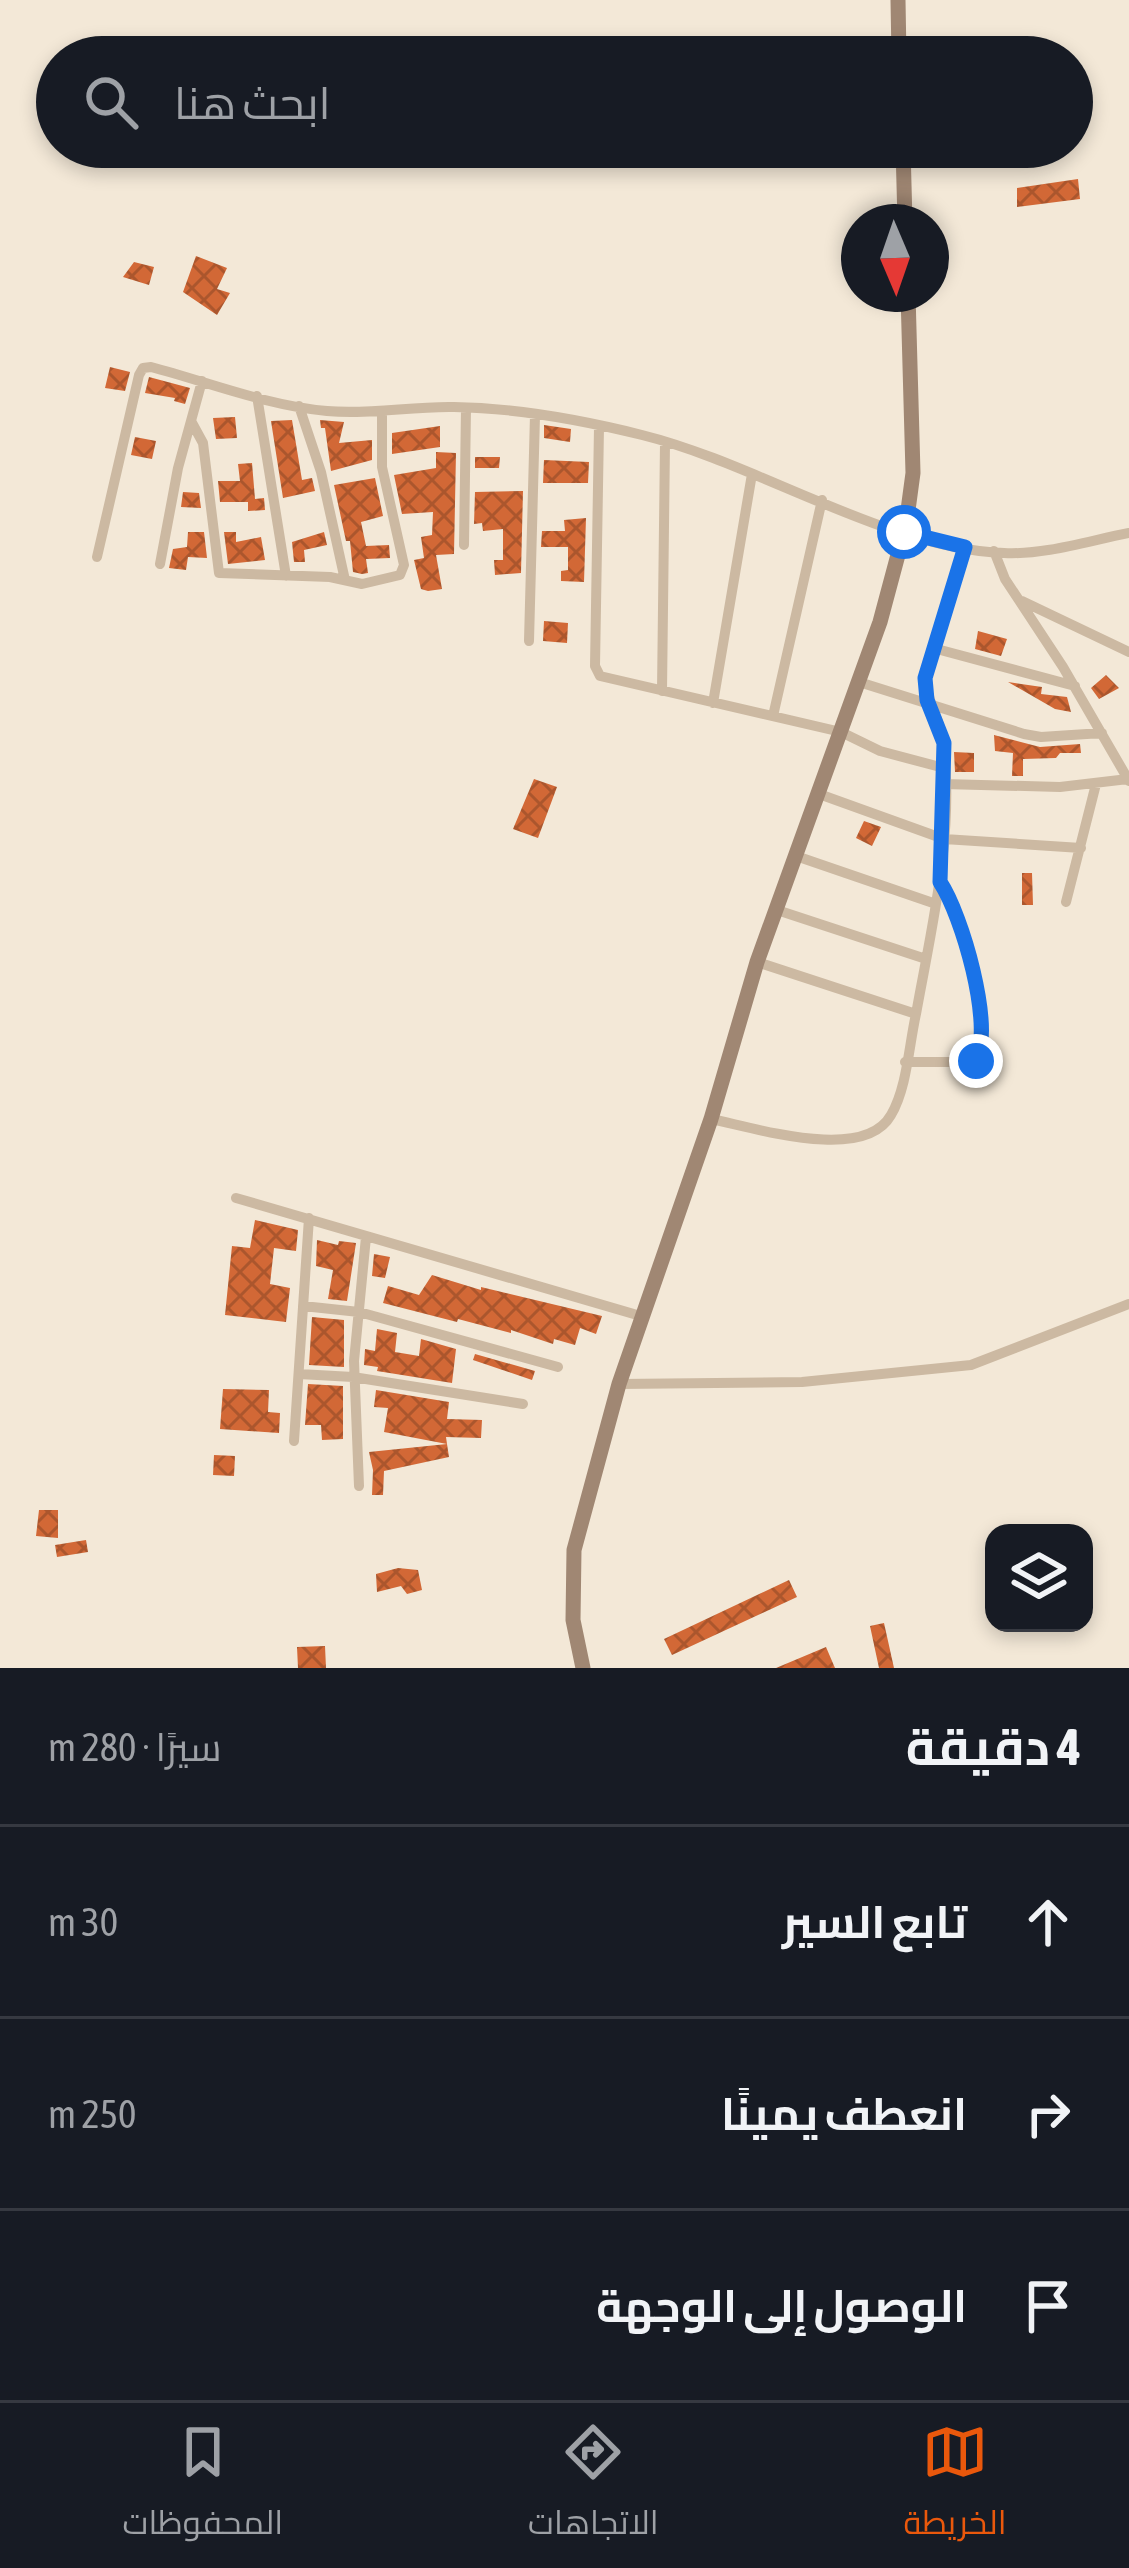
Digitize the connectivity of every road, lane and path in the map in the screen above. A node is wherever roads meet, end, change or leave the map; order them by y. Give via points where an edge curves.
1 (898, 0) edge
2 (899, 36) edge
3 (903, 168) edge
4 (904, 204) edge
5 (909, 312) edge
6 (202, 381) junction
7 (257, 396) junction
8 (299, 406) junction
9 (466, 408) junction
10 (382, 414) junction
11 (536, 415) junction
12 (191, 421) junction
13 (599, 427) junction
14 (665, 442) junction
15 (752, 473) junction
16 (822, 500) junction
17 (904, 532) junction
18 (1129, 533) edge
19 (464, 545) dead end
20 (965, 547) junction
21 (994, 551) junction
22 (97, 557) dead end
23 (160, 564) dead end
24 (286, 576) junction
25 (345, 580) junction
26 (1019, 599) junction
27 (529, 641) dead end
28 (933, 648) junction
29 (1129, 652) edge
30 (859, 682) junction
31 (1075, 686) junction
32 (662, 691) junction
33 (713, 703) junction
34 (929, 704) junction
35 (773, 716) junction
36 (841, 732) junction
37 (1102, 733) junction
38 (944, 768) junction
39 (1128, 780) edge
40 (944, 784) junction
41 (1096, 784) junction
42 (819, 794) junction
43 (944, 839) junction
44 (1082, 848) junction
45 (796, 856) junction
46 (940, 882) junction
47 (1066, 902) dead end
48 (936, 904) junction
49 (777, 910) junction
50 (926, 958) junction
51 (757, 962) junction
52 (916, 1014) junction
53 (905, 1062) junction
54 (711, 1120) junction
55 (236, 1198) dead end
56 (309, 1218) junction
57 (366, 1237) junction
58 (1129, 1304) edge
59 (303, 1306) junction
60 (359, 1312) junction
61 (644, 1317) junction
62 (558, 1366) dead end
63 (299, 1374) junction
64 (353, 1377) junction
65 (619, 1384) junction
66 (523, 1404) dead end
67 (295, 1441) dead end
68 (359, 1486) dead end
69 (583, 1668) edge

1 - 2 street
3 - 4 street
5 - 17 street via 913,473
6 - 7 street
6 - 12 street
6 - 22 street via 141,370
7 - 8 street
7 - 24 street
8 - 10 street
8 - 25 street
9 - 10 street
9 - 11 street
9 - 19 street
10 - 25 street via 382,466 404,569 369,583
11 - 13 street
11 - 27 street
12 - 23 street
12 - 24 street via 203,443 219,573
13 - 14 street
13 - 32 street via 596,671
14 - 15 street
14 - 32 street
15 - 16 street
15 - 33 street
16 - 17 street
16 - 35 street
17 - 20 street
17 - 30 street
18 - 21 street
20 - 21 street
20 - 28 street
21 - 26 street
24 - 25 street
26 - 29 street
26 - 31 street
28 - 31 street
28 - 34 street
30 - 34 street
30 - 36 street
31 - 37 street
32 - 33 street
33 - 35 street
34 - 37 street via 1041,737
34 - 38 street
35 - 36 street
36 - 38 street
36 - 42 street
37 - 39 street
38 - 40 street
39 - 41 street
40 - 41 street
40 - 43 street
41 - 44 street
42 - 43 street
42 - 45 street
43 - 44 street
43 - 46 street
44 - 47 street
45 - 48 street
45 - 49 street
46 - 48 street
46 - 53 street via 965,937 980,1057
48 - 50 street
49 - 50 street
49 - 51 street
50 - 52 street
51 - 52 street
51 - 54 street
52 - 53 street
53 - 54 street via 892,1113 865,1138
54 - 61 street
55 - 56 street
56 - 57 street
56 - 59 street
57 - 60 street
57 - 61 street
58 - 65 street via 971,1365 802,1382
59 - 60 street
59 - 63 street
60 - 62 street
60 - 64 street
61 - 65 street
63 - 64 street
63 - 67 street
64 - 66 street
64 - 68 street
65 - 69 street via 574,1550 573,1620

